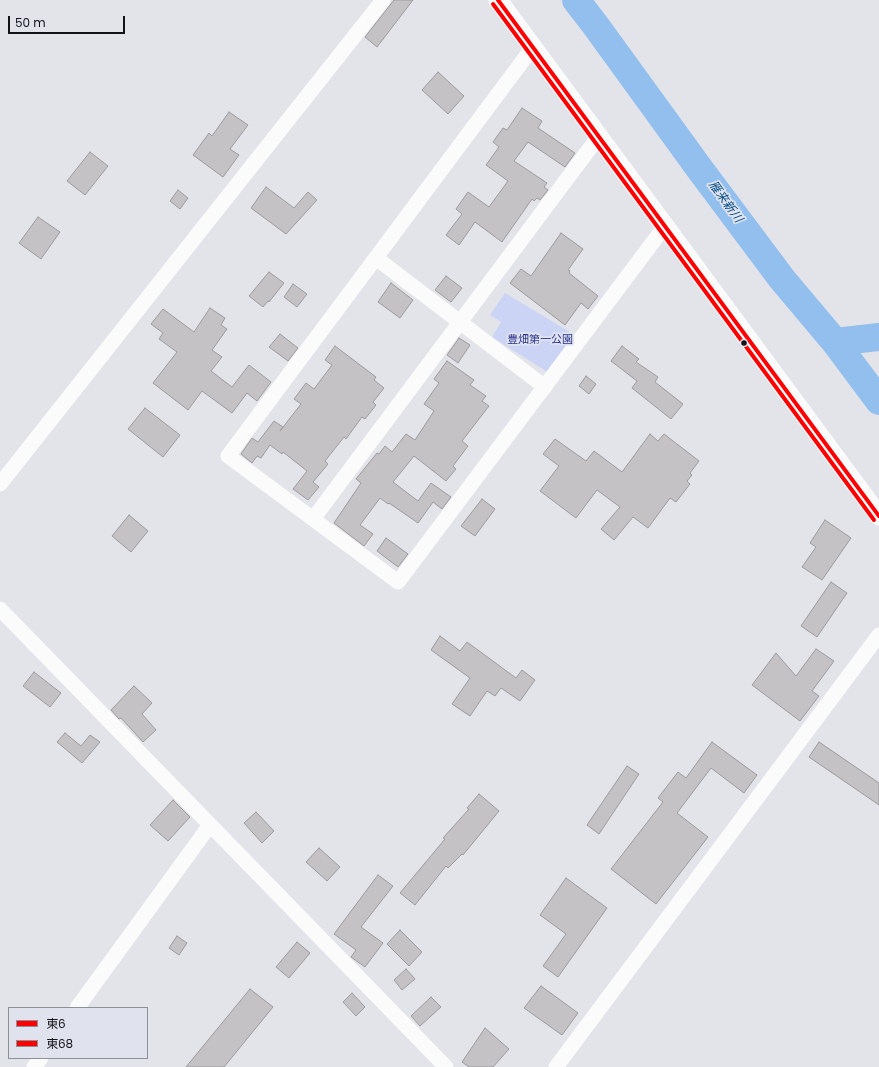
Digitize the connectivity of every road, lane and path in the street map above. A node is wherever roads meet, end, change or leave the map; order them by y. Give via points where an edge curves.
1 (383, 0) edge
2 (498, 0) edge
3 (533, 47) junction
4 (599, 136) junction
5 (665, 226) junction
6 (376, 258) junction
7 (459, 322) junction
8 (545, 387) junction
9 (0, 484) edge
10 (879, 516) edge
11 (313, 519) junction
12 (0, 609) edge
13 (879, 635) edge
14 (210, 825) junction
15 (78, 1007) edge
16 (40, 1059) edge
17 (34, 1067) edge
18 (446, 1067) edge
19 (556, 1067) edge

1 - 9 street
2 - 3 street
3 - 4 street
3 - 6 street
4 - 5 street
4 - 7 street
5 - 8 street
5 - 10 street
6 - 7 street
6 - 11 street via 228,456
7 - 8 street
7 - 11 street
8 - 11 street via 398,582
12 - 14 street
13 - 19 street
14 - 15 street
14 - 18 street
16 - 17 street

